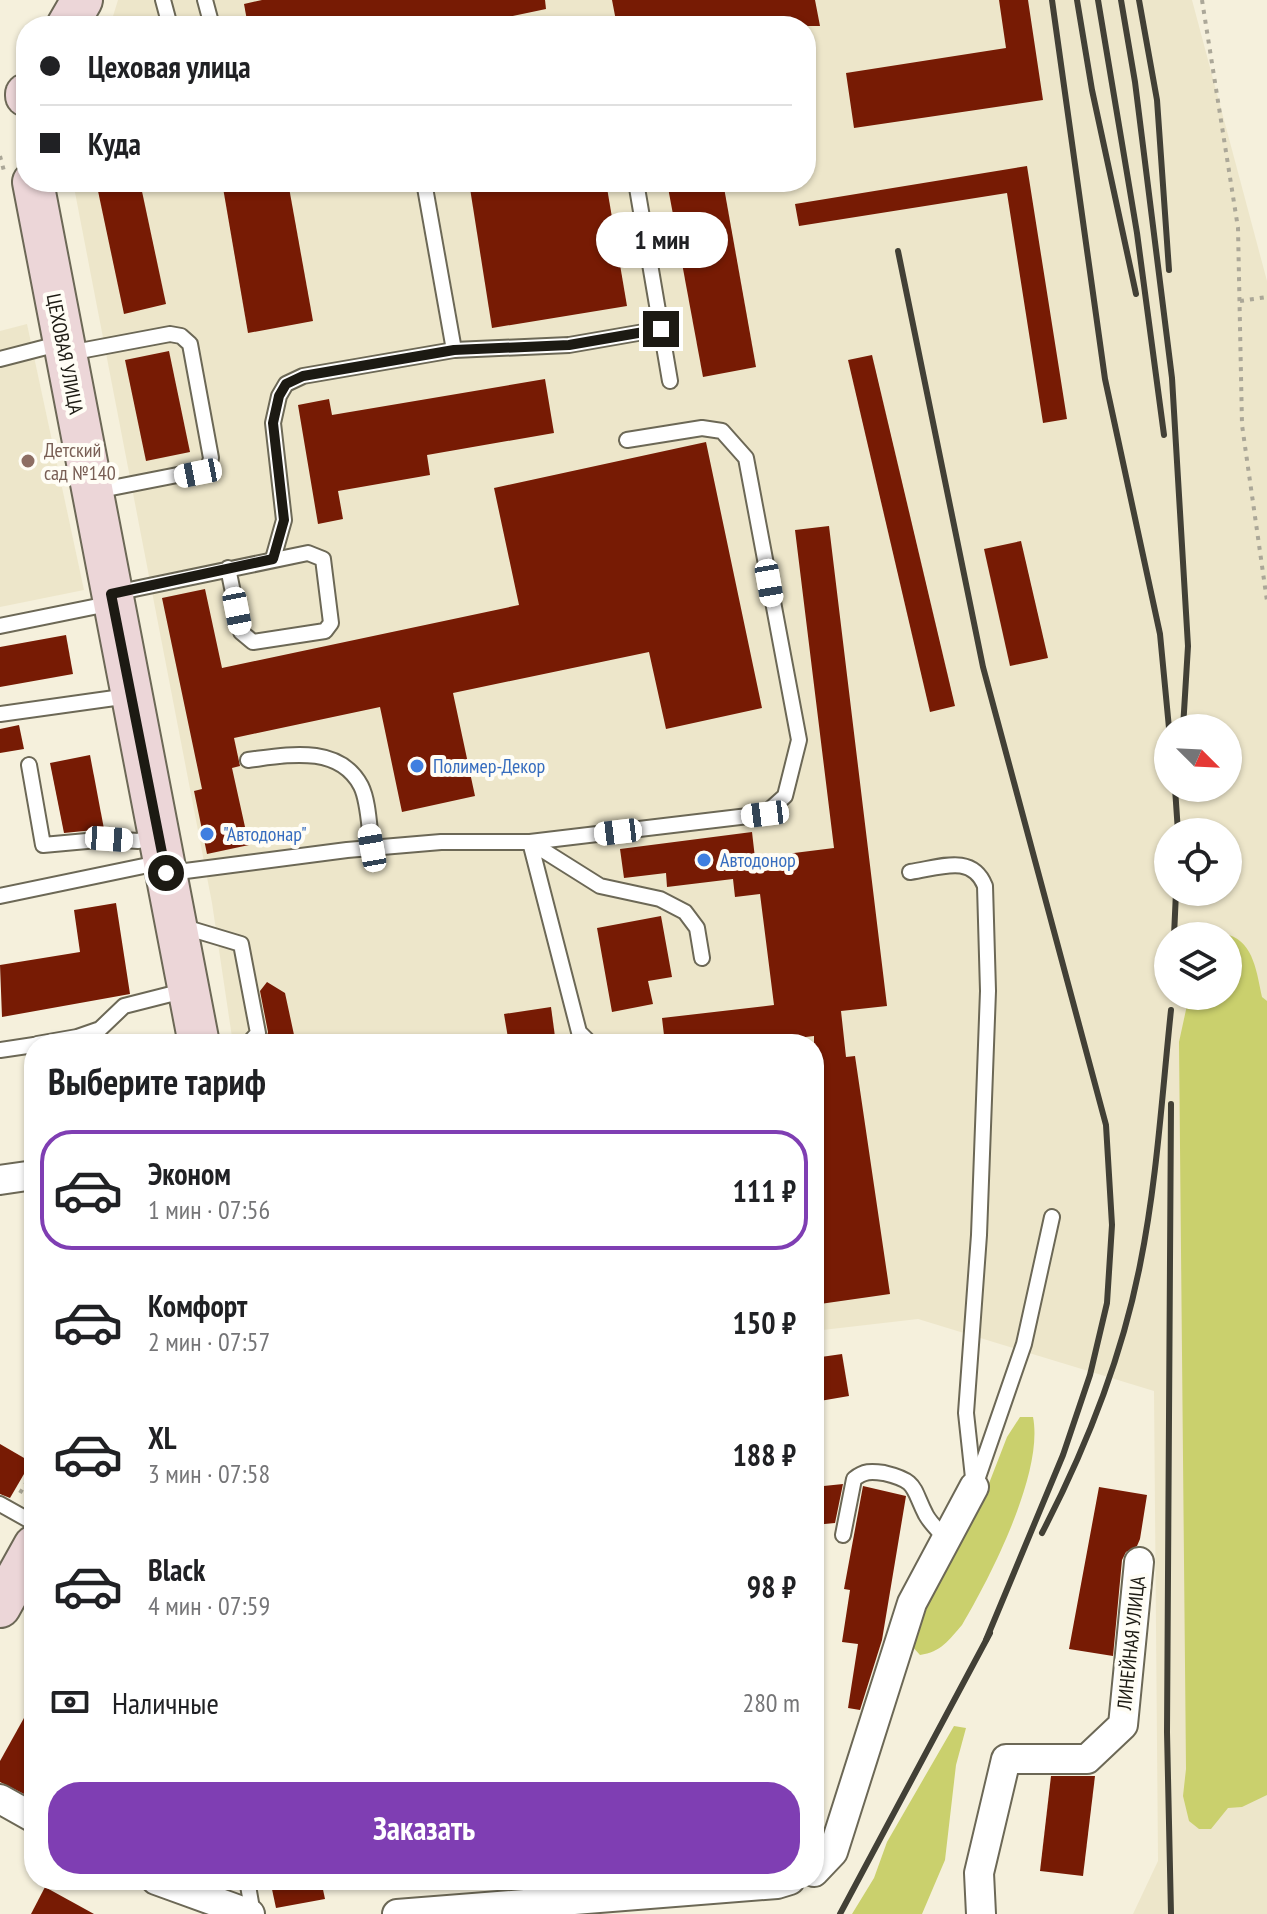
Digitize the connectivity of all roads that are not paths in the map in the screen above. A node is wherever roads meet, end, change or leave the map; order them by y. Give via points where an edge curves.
1 (19, 192) edge
2 (426, 192) edge
3 (638, 192) edge
4 (661, 329) junction
5 (64, 348) junction
6 (454, 350) junction
7 (0, 359) edge
8 (670, 381) dead end
9 (627, 440) dead end
10 (91, 492) junction
11 (273, 559) junction
12 (228, 568) junction
13 (112, 598) junction
14 (0, 626) edge
15 (130, 696) junction
16 (0, 714) edge
17 (248, 760) dead end
18 (29, 765) dead end
19 (530, 842) junction
20 (372, 848) junction
21 (162, 857) junction
22 (910, 872) dead end
23 (0, 896) edge
24 (175, 925) junction
25 (702, 958) dead end
26 (187, 990) junction
27 (86, 1034) edge
28 (197, 1034) edge
29 (257, 1034) edge
30 (581, 1034) edge
31 (24, 1046) edge
32 (0, 1050) edge
33 (24, 1176) edge
34 (0, 1180) edge
35 (1052, 1217) dead end
36 (974, 1487) junction
37 (0, 1504) edge
38 (24, 1517) edge
39 (843, 1535) dead end
40 (947, 1541) junction
41 (1139, 1562) dead end
42 (24, 1564) edge
43 (0, 1607) edge
44 (0, 1799) edge
45 (24, 1812) edge
46 (824, 1861) edge
47 (184, 1890) edge
48 (248, 1890) edge
49 (676, 1890) edge
50 (540, 1900) edge
51 (252, 1914) edge
52 (397, 1914) edge
53 (981, 1914) edge

1 - 5 main road, ЦЕХОВАЯ УЛИЦА
2 - 6 lane
3 - 4 lane
4 - 6 lane via 569,345
4 - 8 lane
5 - 7 lane
5 - 10 main road, ЦЕХОВАЯ УЛИЦА
5 - 10 lane via 170,334 190,344 211,458 208,469
6 - 11 lane via 303,376 286,384 273,423 284,520
9 - 19 lane via 702,428 722,431 746,458 799,740 794,770 785,796 765,814
10 - 13 main road, ЦЕХОВАЯ УЛИЦА
11 - 12 lane
11 - 12 lane via 308,553 323,559 332,616 325,631 246,639
12 - 13 lane
13 - 14 lane
13 - 15 main road, ЦЕХОВАЯ УЛИЦА
15 - 16 lane
15 - 21 main road, ЦЕХОВАЯ УЛИЦА
17 - 20 lane via 302,754 346,768 362,787
18 - 21 lane via 43,845 138,841
19 - 20 lane
19 - 25 lane via 600,886 660,899 685,912 697,928
19 - 30 lane
20 - 21 lane
21 - 23 lane
21 - 24 main road, ЦЕХОВАЯ УЛИЦА
22 - 36 lane via 966,864 980,872 985,886 986,1052 966,1413
24 - 26 main road, ЦЕХОВАЯ УЛИЦА
24 - 29 lane via 241,944
26 - 27 lane via 124,1006 100,1029
26 - 28 main road, ЦЕХОВАЯ УЛИЦА
31 - 32 lane
33 - 34 street
35 - 36 lane via 1024,1344
36 - 40 street
37 - 38 lane
39 - 40 lane via 854,1479 876,1472 906,1478
40 - 46 street via 912,1603 833,1852
41 - 53 street, ЛИНЕЙНАЯ УЛИЦА via 1123,1725 1087,1759 1006,1759 979,1873
42 - 43 main road
44 - 45 street
47 - 51 street
48 - 51 lane
49 - 50 street
50 - 52 street

